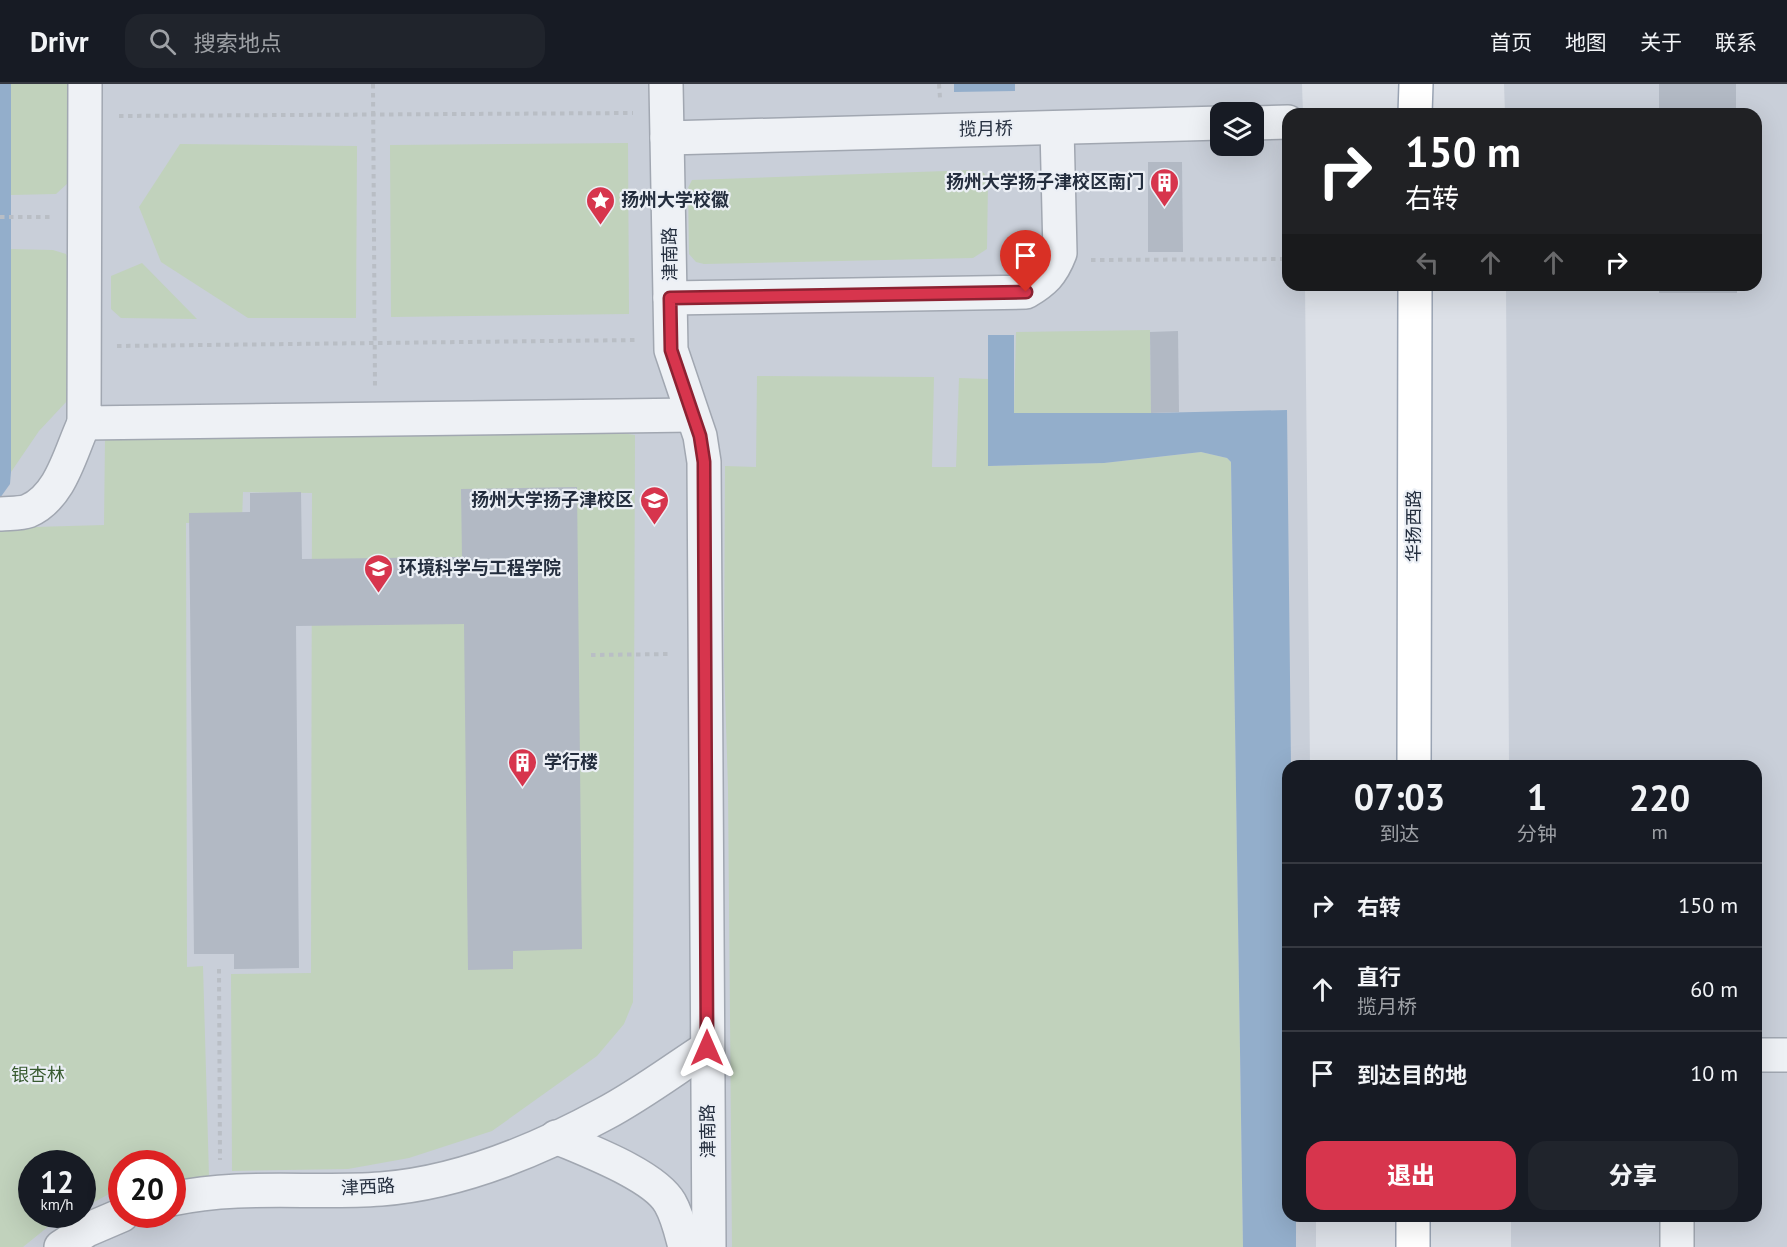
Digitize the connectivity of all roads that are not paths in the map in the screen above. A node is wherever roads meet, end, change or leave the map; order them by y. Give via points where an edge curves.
1 (85, 84) edge
2 (1416, 84) edge
3 (1415, 108) edge
4 (667, 112) edge
5 (1282, 122) edge
6 (1210, 123) edge
7 (1264, 123) edge
8 (1042, 128) junction
9 (1415, 291) edge
10 (670, 298) junction
11 (692, 416) junction
12 (84, 423) junction
13 (0, 514) edge
14 (1414, 760) edge
15 (707, 1048) junction
16 (1762, 1055) edge
17 (1787, 1055) edge
18 (556, 1137) junction
19 (186, 1196) edge
20 (108, 1221) edge
21 (1413, 1222) edge
22 (1677, 1222) edge
23 (61, 1247) edge
24 (685, 1247) edge
25 (709, 1247) edge
26 (1413, 1247) edge
27 (1677, 1247) edge

1 - 12 lane
2 - 3 main road
4 - 8 lane, 揽月桥 via 946,130
4 - 10 lane, 津南路
5 - 7 lane
6 - 8 lane, 揽月桥
8 - 10 lane via 1060,253 1044,281 1026,292
9 - 14 main road, 华扬西路
10 - 11 lane, 津南路 via 671,350
11 - 12 lane
11 - 15 lane, 津南路 via 704,462
12 - 13 lane via 56,487 41,504 25,512
15 - 18 lane, 津西路 via 605,1114
15 - 25 lane, 津南路
16 - 17 lane
18 - 19 lane, 津西路 via 506,1160 442,1179 382,1189
18 - 24 lane via 648,1182 669,1201
20 - 23 lane
21 - 26 main road
22 - 27 lane

